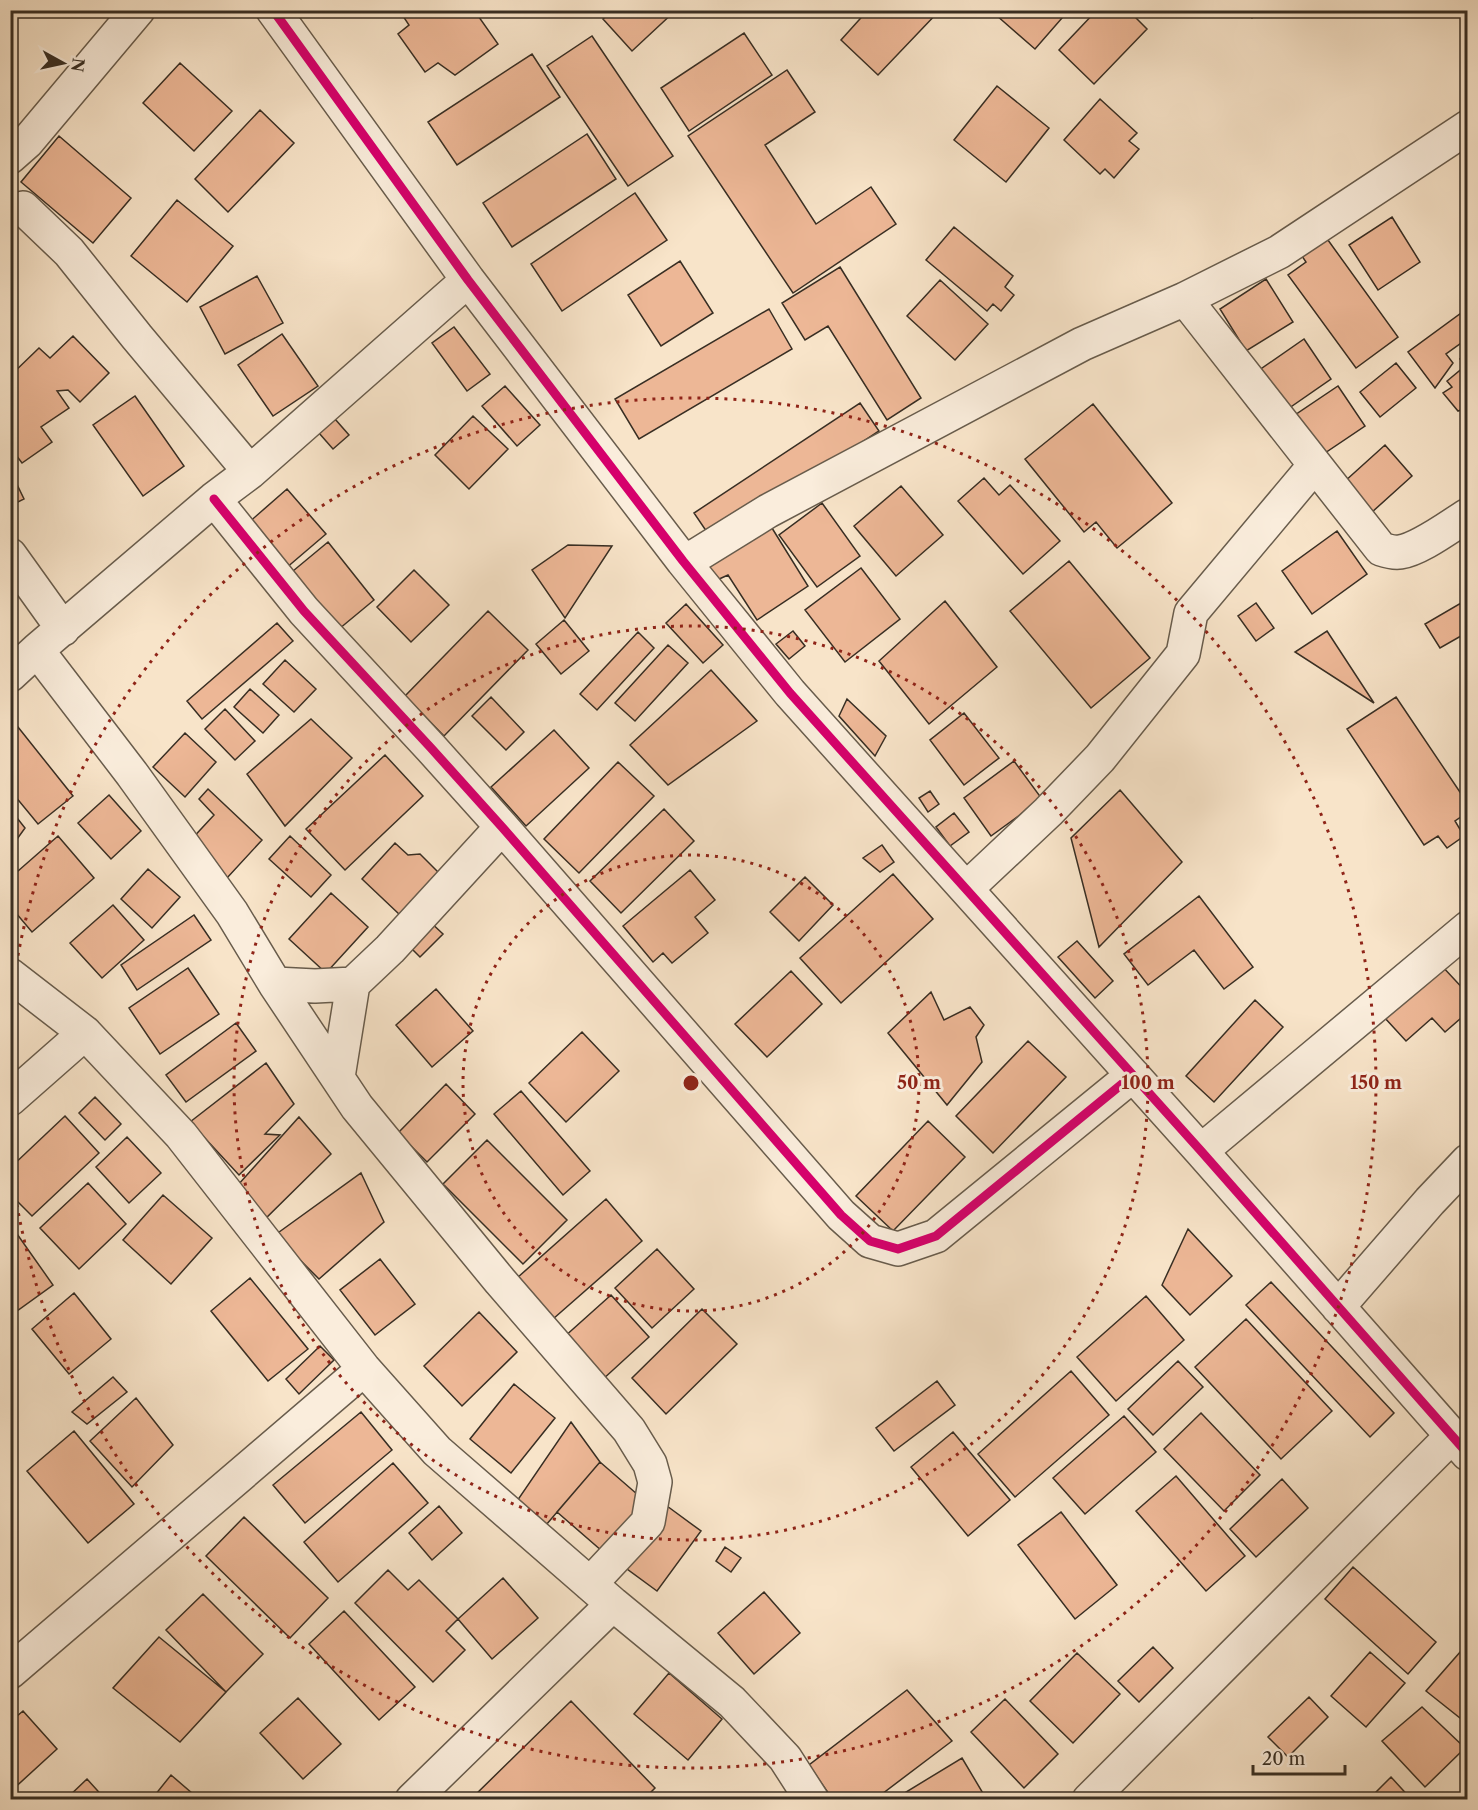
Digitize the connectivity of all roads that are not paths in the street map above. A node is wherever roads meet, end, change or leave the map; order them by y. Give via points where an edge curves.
1 (138, 10) edge
2 (273, 10) edge
3 (1467, 127) edge
4 (10, 156) edge
5 (23, 208) dead end
6 (468, 280) junction
7 (1185, 299) junction
8 (1316, 465) junction
9 (250, 472) junction
10 (214, 499) junction
11 (1467, 515) edge
12 (10, 555) edge
13 (683, 561) junction
14 (63, 629) junction
15 (37, 650) junction
16 (10, 675) edge
17 (502, 827) junction
18 (966, 889) junction
19 (1467, 928) edge
20 (10, 975) edge
21 (275, 984) junction
22 (353, 984) junction
23 (85, 1033) junction
24 (1133, 1075) junction
25 (338, 1077) junction
26 (10, 1099) edge
27 (1201, 1151) junction
28 (1467, 1161) edge
29 (1338, 1307) junction
30 (364, 1369) junction
31 (1460, 1445) edge
32 (602, 1594) junction
33 (10, 1672) edge
34 (412, 1800) edge
35 (812, 1800) edge
36 (1089, 1800) edge

1 - 4 street via 27,142
2 - 6 street
3 - 7 street via 1279,252
5 - 9 street via 69,252
6 - 9 street
6 - 13 street
7 - 8 street
7 - 13 street via 1082,344 768,511
8 - 11 street via 1381,549 1397,553 1409,550
8 - 18 street via 1191,614 1183,654 1100,758
9 - 10 street
10 - 14 street
10 - 17 street via 304,611
12 - 14 street
13 - 18 street via 790,693
14 - 15 street
15 - 16 street
15 - 21 street via 232,913
17 - 22 street
17 - 24 street via 841,1215 870,1241 898,1249 936,1236
18 - 24 street
19 - 27 street
20 - 23 street
21 - 22 street
21 - 25 street
22 - 25 street
23 - 26 street
23 - 30 street via 181,1135
24 - 27 street
25 - 32 street via 357,1107 500,1281 629,1430 650,1464 655,1482 648,1522
27 - 29 street
28 - 29 street
29 - 31 street
30 - 32 street via 437,1451
30 - 33 street
31 - 36 street
32 - 34 street
32 - 35 street via 732,1702 785,1758

